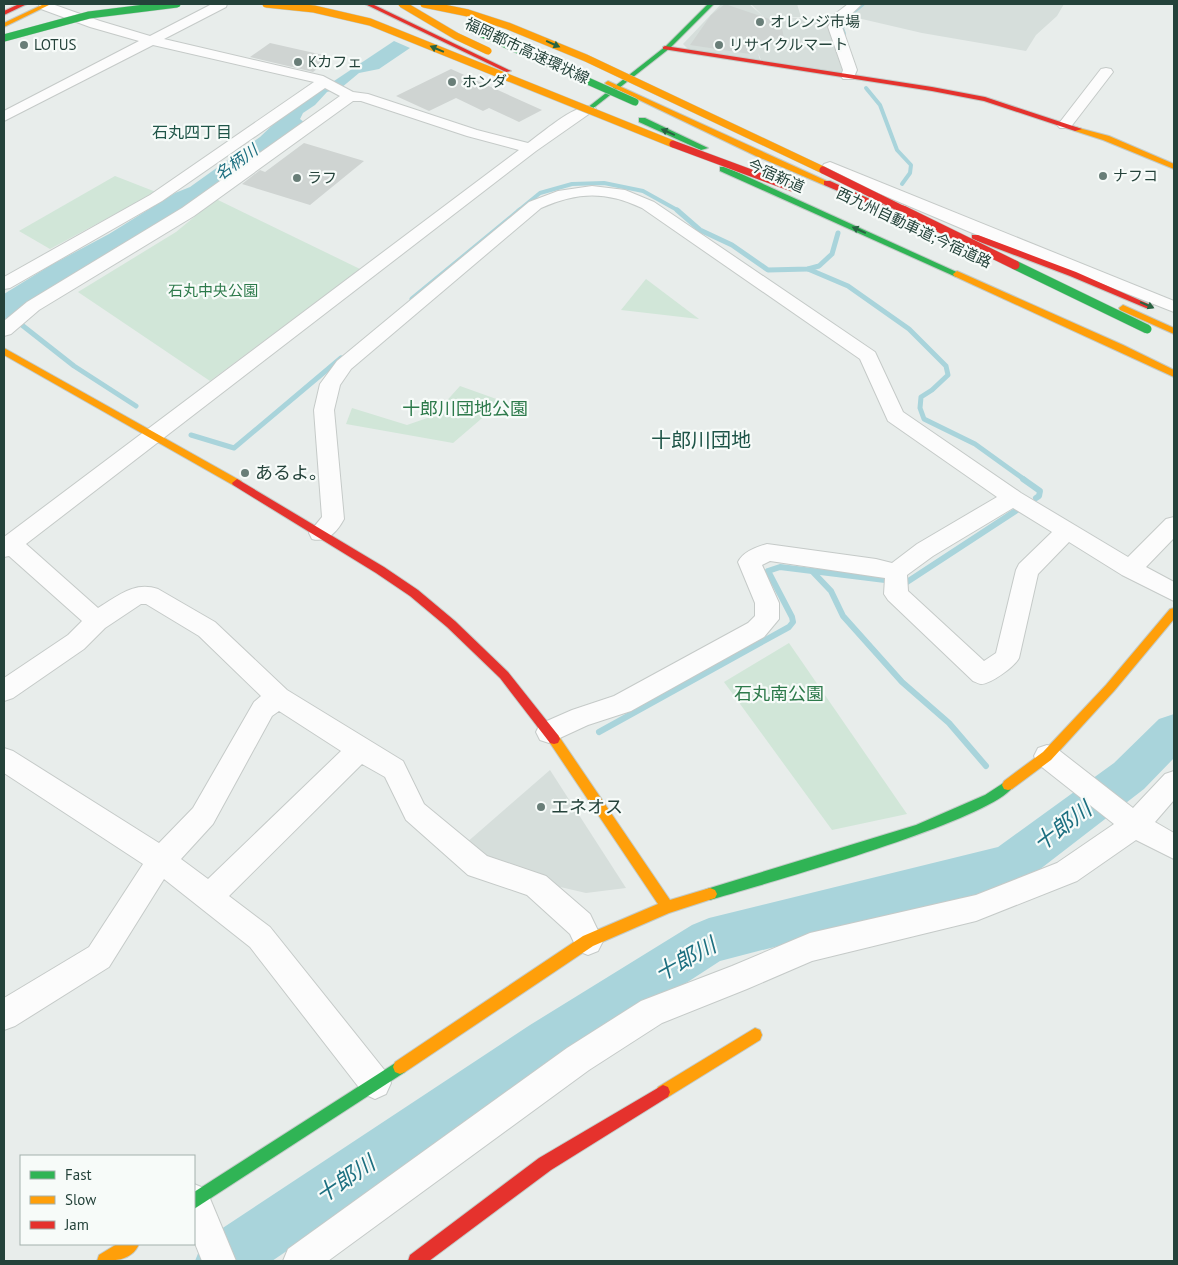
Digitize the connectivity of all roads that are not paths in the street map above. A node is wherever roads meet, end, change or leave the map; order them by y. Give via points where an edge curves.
1 (47, 4) edge
2 (152, 4) edge
3 (177, 4) edge
4 (221, 4) edge
5 (266, 4) edge
6 (368, 4) edge
7 (402, 4) edge
8 (425, 4) edge
9 (433, 4) edge
10 (711, 4) edge
11 (856, 4) edge
12 (4, 24) edge
13 (4, 39) edge
14 (149, 40) junction
15 (666, 48) junction
16 (521, 66) dead end
17 (1106, 72) dead end
18 (848, 76) junction
19 (324, 82) junction
20 (617, 88) junction
21 (350, 96) junction
22 (645, 99) junction
23 (589, 103) junction
24 (4, 117) edge
25 (642, 120) joint
26 (1065, 125) junction
27 (531, 148) junction
28 (759, 154) junction
29 (1174, 167) edge
30 (792, 188) junction
31 (138, 208) junction
32 (173, 222) junction
33 (4, 284) edge
34 (1174, 307) edge
35 (1174, 317) edge
36 (12, 323) edge
37 (1147, 329) junction
38 (1174, 331) edge
39 (1174, 342) edge
40 (4, 351) edge
41 (1174, 362) edge
42 (1174, 374) edge
43 (154, 435) junction
44 (1013, 498) junction
45 (1174, 525) edge
46 (320, 532) junction
47 (1066, 532) junction
48 (7, 546) edge
49 (1130, 569) junction
50 (896, 572) junction
51 (1174, 592) edge
52 (1174, 612) edge
53 (97, 621) junction
54 (4, 691) edge
55 (278, 697) junction
56 (549, 732) junction
57 (360, 749) junction
58 (1047, 756) junction
59 (4, 759) edge
60 (1174, 782) edge
61 (1135, 826) junction
62 (1174, 847) edge
63 (161, 860) junction
64 (208, 896) junction
65 (667, 907) junction
66 (588, 941) junction
67 (4, 1015) edge
68 (755, 1035) dead end
69 (375, 1083) junction
70 (195, 1200) edge
71 (195, 1204) edge
72 (129, 1245) edge
73 (105, 1261) edge
74 (218, 1261) edge
75 (300, 1261) edge
76 (416, 1261) edge

1 - 12 main road
1 - 14 street via 95,24
2 - 13 main road, bridge via 85,17
3 - 13 main road, bridge via 72,18
4 - 14 street
30 -> 5 main road, bridge via 645,134 384,27 338,14
6 - 23 main road, 今宿新道 via 432,36
7 - 16 main road, 福岡都市高速環状線, bridge via 456,36
8 - 37 main road, 西九州自動車道;今宿道路, bridge via 510,48
8 -> 37 main road, bridge via 468,13 553,44 820,169
9 - 20 main road, 今宿新道, bridge
10 - 15 main road
11 - 18 street via 840,16 835,27 850,70
14 - 19 street
14 - 24 street
15 - 18 main road
15 - 20 main road
17 - 26 street
18 - 26 main road via 985,100
19 - 21 street
19 - 31 street
20 - 22 main road, 今宿新道
20 - 23 main road
21 - 27 street via 363,97 472,133
21 - 32 street
22 - 28 main road, 今宿新道
22 - 34 street via 760,145 825,165
23 - 25 main road, 福岡都市高速環状線 via 612,106
23 - 27 street
42 -> 23 main road, 今宿新道
30 -> 25 main road, 西九州自動車道;今宿道路, bridge
26 - 29 main road via 1106,138
27 - 43 street
28 -> 35 main road via 1073,274
28 - 38 main road, 今宿新道
30 - 41 main road, 西九州自動車道;今宿道路
31 - 32 street
31 - 33 street
32 - 36 street via 33,306
37 - 39 main road, 西九州自動車道;今宿道路
40 - 43 main road
43 - 46 main road
43 - 48 street
44 - 46 street via 895,416 868,356 648,206 630,196 601,190 554,196 535,205 344,365 330,384 324,410 334,519
44 - 47 street
44 - 50 street via 925,550
45 - 49 street
46 - 56 main road via 414,593 451,624 504,675
47 - 49 street
47 - 50 street via 1027,570 1007,658 982,674 896,594
48 - 53 street
49 - 51 street
50 - 56 street via 767,552 749,562 767,603 767,619 756,630 622,704 580,717
52 - 58 main road
53 - 54 street via 76,642
53 - 55 street via 137,595 150,595 207,629
55 - 57 street
55 - 63 street via 263,709 203,816
56 - 65 main road
57 - 64 street
57 - 66 street via 394,769 415,812 478,866 536,884 580,924
58 - 61 street
58 - 65 main road via 988,799 918,830
59 - 63 street
60 - 61 street
61 - 62 street
61 - 75 street via 1067,872 985,904 810,947 652,1012 578,1059
63 - 64 street
63 - 67 street via 98,957
64 - 69 street via 260,937
65 - 66 main road
66 - 69 main road
68 - 76 main road via 545,1164
69 - 70 main road
71 - 74 street
72 - 73 main road

